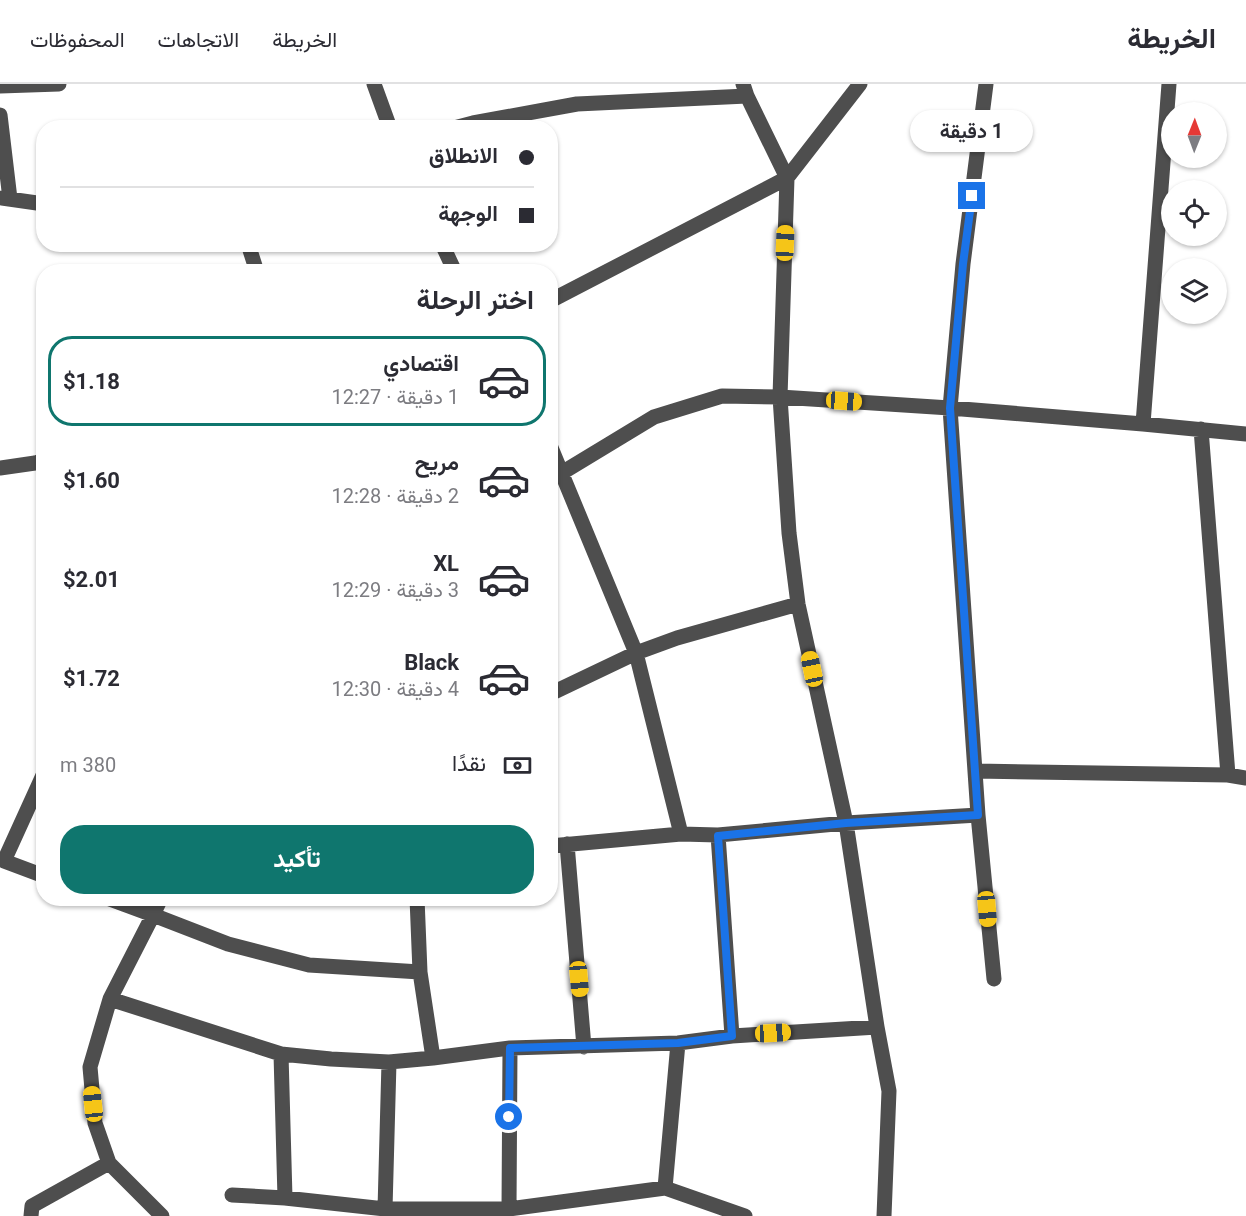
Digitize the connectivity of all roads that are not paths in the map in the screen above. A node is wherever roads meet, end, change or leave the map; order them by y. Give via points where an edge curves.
1 (59, 84) edge
2 (374, 84) edge
3 (860, 84) edge
4 (986, 84) edge
5 (1169, 84) edge
6 (0, 86) edge
7 (745, 90) edge
8 (0, 115) edge
9 (387, 120) edge
10 (489, 120) edge
11 (787, 178) junction
12 (5, 198) edge
13 (36, 203) edge
14 (558, 297) edge
15 (780, 397) junction
16 (950, 408) junction
17 (1143, 424) junction
18 (1201, 429) junction
19 (1246, 434) edge
20 (36, 463) edge
21 (0, 468) edge
22 (558, 476) edge
23 (558, 481) edge
24 (798, 604) junction
25 (636, 653) junction
26 (558, 690) edge
27 (976, 771) junction
28 (1228, 775) junction
29 (1246, 778) edge
30 (36, 791) edge
31 (978, 815) junction
32 (846, 823) junction
33 (681, 834) junction
34 (718, 836) junction
35 (567, 844) junction
36 (558, 845) edge
37 (2, 866) edge
38 (36, 874) edge
39 (129, 906) edge
40 (157, 906) edge
41 (417, 906) edge
42 (153, 915) junction
43 (420, 972) junction
44 (994, 979) dead end
45 (110, 999) junction
46 (877, 1027) junction
47 (732, 1036) junction
48 (678, 1043) junction
49 (584, 1047) junction
50 (510, 1048) junction
51 (281, 1054) junction
52 (433, 1058) junction
53 (389, 1062) junction
54 (109, 1163) junction
55 (665, 1188) junction
56 (232, 1195) dead end
57 (285, 1198) junction
58 (385, 1209) junction
59 (509, 1209) junction
60 (31, 1216) edge
61 (162, 1216) edge
62 (745, 1216) edge
63 (884, 1216) edge

1 - 6 street
2 - 9 street
3 - 11 street
4 - 16 street
5 - 17 street
7 - 10 street via 577,104
7 - 11 street
8 - 12 street
11 - 14 street
11 - 15 street
12 - 13 street
15 - 16 street
15 - 22 street via 722,396 654,417
15 - 24 street
16 - 17 street
16 - 27 street
17 - 18 street
18 - 19 street
18 - 28 street
20 - 21 street
23 - 25 street
24 - 25 street
24 - 32 street
25 - 26 street
25 - 33 street
27 - 28 street
27 - 31 street
28 - 29 street
30 - 37 street
31 - 32 street
31 - 44 street
32 - 34 street
32 - 46 street
33 - 34 street
33 - 35 street
34 - 47 street
35 - 36 street
35 - 49 street
37 - 38 street
39 - 42 street
40 - 42 street
41 - 43 street
42 - 43 street via 228,944 309,965
42 - 45 street
43 - 52 street
45 - 51 street
45 - 54 street via 90,1067 95,1123
46 - 47 street
46 - 63 street via 889,1091
47 - 48 street
48 - 49 street
48 - 55 street
49 - 50 street
50 - 52 street
50 - 59 street
51 - 53 street
51 - 57 street
52 - 53 street
53 - 58 street
54 - 60 street via 32,1206
54 - 61 street
55 - 59 street
55 - 62 street
56 - 57 street
57 - 58 street
58 - 59 street

